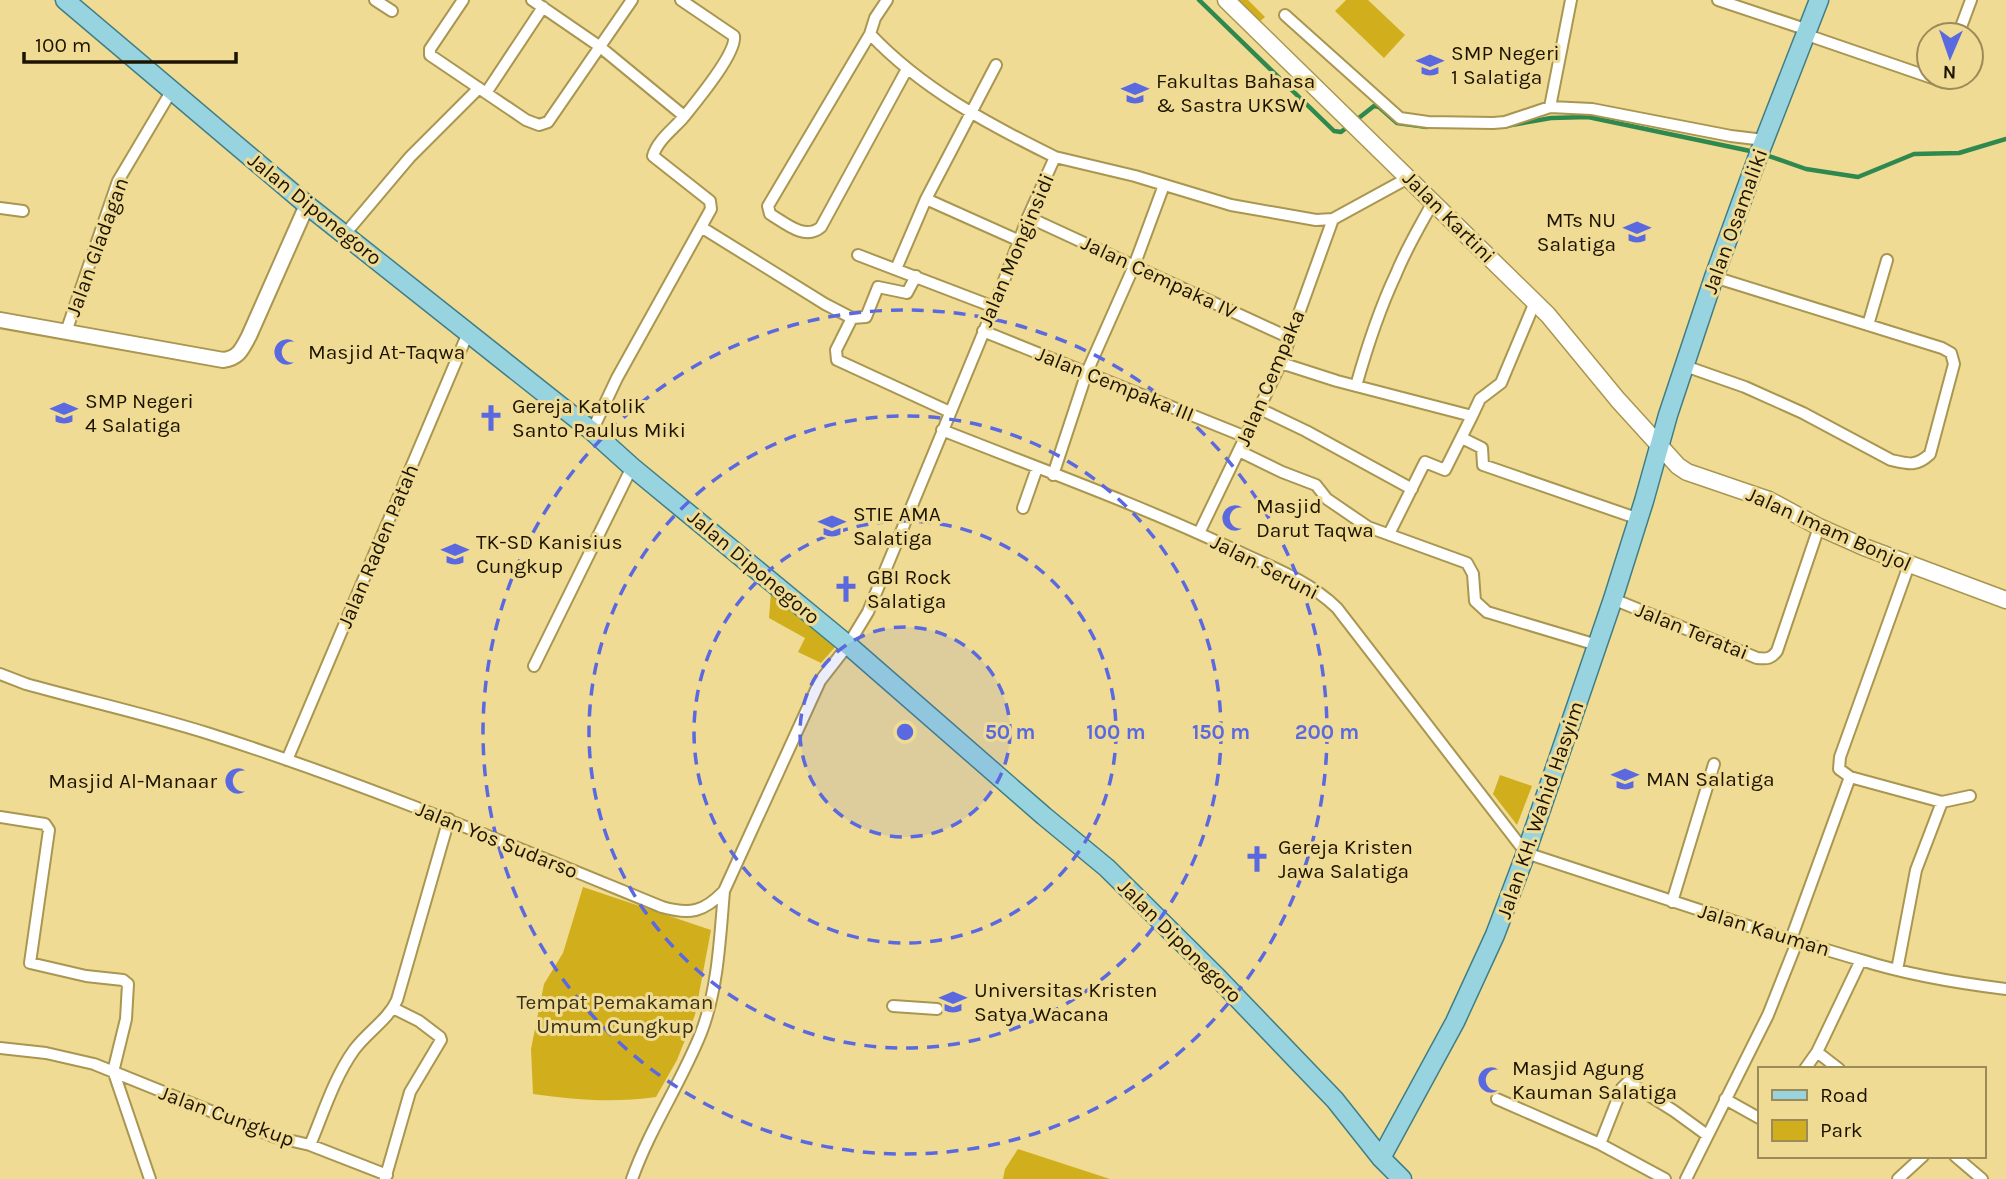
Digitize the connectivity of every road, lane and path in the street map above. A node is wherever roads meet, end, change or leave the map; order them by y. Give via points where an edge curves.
1 (65, 0) edge
2 (375, 0) edge
3 (463, 0) edge
4 (533, 0) edge
5 (632, 0) edge
6 (681, 0) edge
7 (887, 0) edge
8 (1226, 0) edge
9 (1571, 0) edge
10 (1718, 0) edge
11 (1819, 0) edge
12 (1971, 0) edge
13 (543, 7) junction
14 (392, 10) dead end
15 (1285, 15) dead end
16 (1963, 21) edge
17 (1807, 32) junction
18 (870, 34) junction
19 (599, 47) junction
20 (996, 65) dead end
21 (907, 69) junction
22 (1915, 72) edge
23 (172, 90) junction
24 (483, 90) junction
25 (1550, 107) junction
26 (971, 112) junction
27 (684, 116) junction
28 (1761, 148) junction
29 (1055, 157) junction
30 (1408, 178) junction
31 (1164, 185) junction
32 (926, 199) junction
33 (1433, 202) junction
34 (307, 205) junction
35 (0, 208) edge
36 (23, 211) dead end
37 (1028, 217) junction
38 (1333, 219) junction
39 (701, 227) junction
40 (345, 234) junction
41 (1020, 241) junction
42 (858, 255) dead end
43 (1887, 260) dead end
44 (1134, 266) junction
45 (896, 269) junction
46 (916, 276) junction
47 (1714, 277) junction
48 (1535, 302) junction
49 (993, 307) junction
50 (852, 318) junction
51 (0, 320) edge
52 (1868, 325) junction
53 (983, 331) junction
54 (66, 332) junction
55 (468, 333) junction
56 (1290, 338) junction
57 (1281, 363) junction
58 (1685, 366) junction
59 (1087, 372) junction
60 (1356, 386) junction
61 (1260, 409) junction
62 (950, 412) junction
63 (1472, 416) junction
64 (942, 430) junction
65 (592, 431) junction
66 (1247, 437) junction
67 (1462, 438) junction
68 (1660, 446) junction
69 (1240, 451) junction
70 (632, 467) junction
71 (1037, 468) junction
72 (1053, 475) junction
73 (1412, 489) junction
74 (1023, 508) dead end
75 (1639, 519) junction
76 (1819, 527) junction
77 (1199, 533) junction
78 (1389, 534) junction
79 (1909, 565) junction
80 (1613, 599) junction
81 (2006, 600) edge
82 (848, 645) junction
83 (1597, 645) junction
84 (534, 666) dead end
85 (0, 674) edge
86 (287, 760) junction
87 (1714, 764) dead end
88 (1850, 777) junction
89 (1970, 796) dead end
90 (1942, 802) junction
91 (0, 817) edge
92 (449, 819) junction
93 (1526, 853) junction
94 (724, 891) junction
95 (1672, 902) junction
96 (1794, 941) junction
97 (1861, 960) junction
98 (1897, 970) junction
99 (2006, 989) edge
100 (893, 1006) dead end
101 (393, 1008) junction
102 (937, 1009) dead end
103 (0, 1048) edge
104 (1817, 1052) junction
105 (1806, 1067) edge
106 (1836, 1067) edge
107 (113, 1072) junction
108 (1497, 1099) dead end
109 (1725, 1099) junction
110 (1758, 1117) edge
111 (1707, 1135) junction
112 (1600, 1144) junction
113 (310, 1146) junction
114 (1381, 1158) junction
115 (1921, 1158) edge
116 (1957, 1158) edge
117 (386, 1177) edge
118 (150, 1179) edge
119 (632, 1179) edge
120 (1402, 1179) edge
121 (1665, 1179) edge
122 (1686, 1179) edge
123 (1898, 1179) edge
124 (1982, 1179) edge

1 - 23 main road, Jalan Diponegoro
2 - 14 street
3 - 24 street via 429,51
4 - 13 street
5 - 19 street
6 - 27 street via 721,25 736,43
7 - 18 street
8 - 30 main road, Jalan Kartini
9 - 25 street
10 - 17 street
11 - 17 main road, Jalan Osamaliki
12 - 16 street
13 - 19 street
13 - 24 street
15 - 25 street via 1400,118 1493,123
17 - 22 street
17 - 28 main road, Jalan Osamaliki
18 - 21 street
18 - 21 street via 768,206 771,214 804,232 821,227
19 - 24 street via 543,125 526,120
19 - 27 street
20 - 26 street
21 - 26 street
23 - 34 main road, Jalan Diponegoro
23 - 54 street, Jalan Gladagan via 118,181
24 - 40 street via 410,157
25 - 28 street via 1607,111 1731,136
26 - 29 street
26 - 32 street
27 - 39 street via 653,156 710,201 711,209
28 - 47 main road, Jalan Osamaliki
29 - 31 street, Jalan Monginsidi
29 - 37 street, Jalan Monginsidi
30 - 33 main road, Jalan Kartini
30 - 38 street
31 - 38 street, Jalan Monginsidi via 1231,205
31 - 44 street
32 - 41 street
32 - 45 street
33 - 48 main road, Jalan Kartini
33 - 60 street via 1383,303
34 - 40 main road, Jalan Diponegoro
34 - 54 street via 249,336 233,358 223,360
35 - 36 street
37 - 41 street, Jalan Monginsidi
37 - 44 street, Jalan Cempaka IV
38 - 56 street, Jalan Cempaka
39 - 50 street
39 - 65 street
40 - 55 main road, Jalan Diponegoro
41 - 49 street, Jalan Monginsidi
42 - 45 street
43 - 52 street
44 - 56 street, Jalan Cempaka IV
44 - 59 street
45 - 46 street
46 - 49 street
46 - 50 street via 907,293 878,287 866,317
47 - 52 street
47 - 58 main road, Jalan Osamaliki
48 - 63 street via 1502,383 1480,399
48 - 68 main road, Jalan Kartini
49 - 53 street, Jalan Monginsidi
50 - 62 street via 836,350 837,360
51 - 54 street
52 - 58 street via 1951,354 1954,364 1930,454 1920,463 1891,460 1803,413
53 - 59 street, Jalan Cempaka III
53 - 62 street, Jalan Monginsidi
55 - 65 main road, Jalan Diponegoro
55 - 86 street, Jalan Raden Patah
56 - 57 street, Jalan Cempaka
57 - 60 street
57 - 61 street, Jalan Cempaka
58 - 68 main road, Jalan Osamaliki
59 - 66 street, Jalan Cempaka III
59 - 72 street
60 - 63 street
61 - 66 street, Jalan Cempaka
61 - 73 street
62 - 64 street, Jalan Monginsidi
63 - 67 street
64 - 71 street, Jalan Seruni
64 - 82 street, Jalan Monginsidi via 869,612
65 - 70 main road, Jalan Diponegoro
66 - 69 street, Jalan Cempaka
67 - 73 street via 1445,470 1425,462
67 - 75 street via 1482,447 1483,465
68 - 75 main road, Jalan KH. Wahid Hasyim
68 - 76 main road, Jalan Imam Bonjol via 1687,472 1769,500
69 - 77 street, Jalan Cempaka
69 - 78 street via 1316,485 1350,515
70 - 82 main road, Jalan Diponegoro
70 - 84 street
71 - 72 street, Jalan Seruni
71 - 74 street
72 - 77 street, Jalan Seruni
73 - 78 street
75 - 80 main road, Jalan KH. Wahid Hasyim
76 - 79 main road, Jalan Imam Bonjol
76 - 80 street, Jalan Teratai via 1773,657 1758,658
77 - 93 street, Jalan Seruni via 1321,593
78 - 83 street via 1467,564 1473,574 1475,601 1487,612
79 - 81 main road, Jalan Imam Bonjol
79 - 88 street via 1840,757 1841,772
80 - 83 main road, Jalan KH. Wahid Hasyim
82 - 94 street via 820,681
82 - 114 main road, Jalan Diponegoro via 1107,868 1335,1100
83 - 93 main road, Jalan KH. Wahid Hasyim
85 - 86 street, Jalan Yos Sudarso
86 - 92 street, Jalan Yos Sudarso
87 - 95 street
88 - 90 street
88 - 96 street
89 - 90 street
90 - 98 street via 1916,870
91 - 107 street via 44,824 50,830 30,962 127,981 126,1019
92 - 94 street, Jalan Yos Sudarso via 674,911 702,909
92 - 101 street, Jalan Cungkup
93 - 95 street, Jalan Kauman
93 - 114 main road, Jalan KH. Wahid Hasyim via 1455,1022
94 - 119 street via 721,937 701,1033
95 - 96 street, Jalan Kauman
96 - 97 street, Jalan Kauman
96 - 109 street via 1768,1015
97 - 98 street, Jalan Kauman
97 - 104 street
98 - 99 street, Jalan Kauman
100 - 102 street
101 - 113 street, Jalan Cungkup via 344,1065
101 - 117 street via 419,1021 441,1040 410,1092
103 - 107 street, Jalan Cungkup via 46,1053
104 - 105 street
104 - 106 street
107 - 113 street, Jalan Cungkup via 275,1137
107 - 118 street
108 - 112 street
109 - 110 street
109 - 111 street
111 - 112 street via 1628,1082
111 - 122 street
112 - 121 street
113 - 117 street
114 - 120 main road, Jalan Diponegoro
115 - 123 street
116 - 124 street

